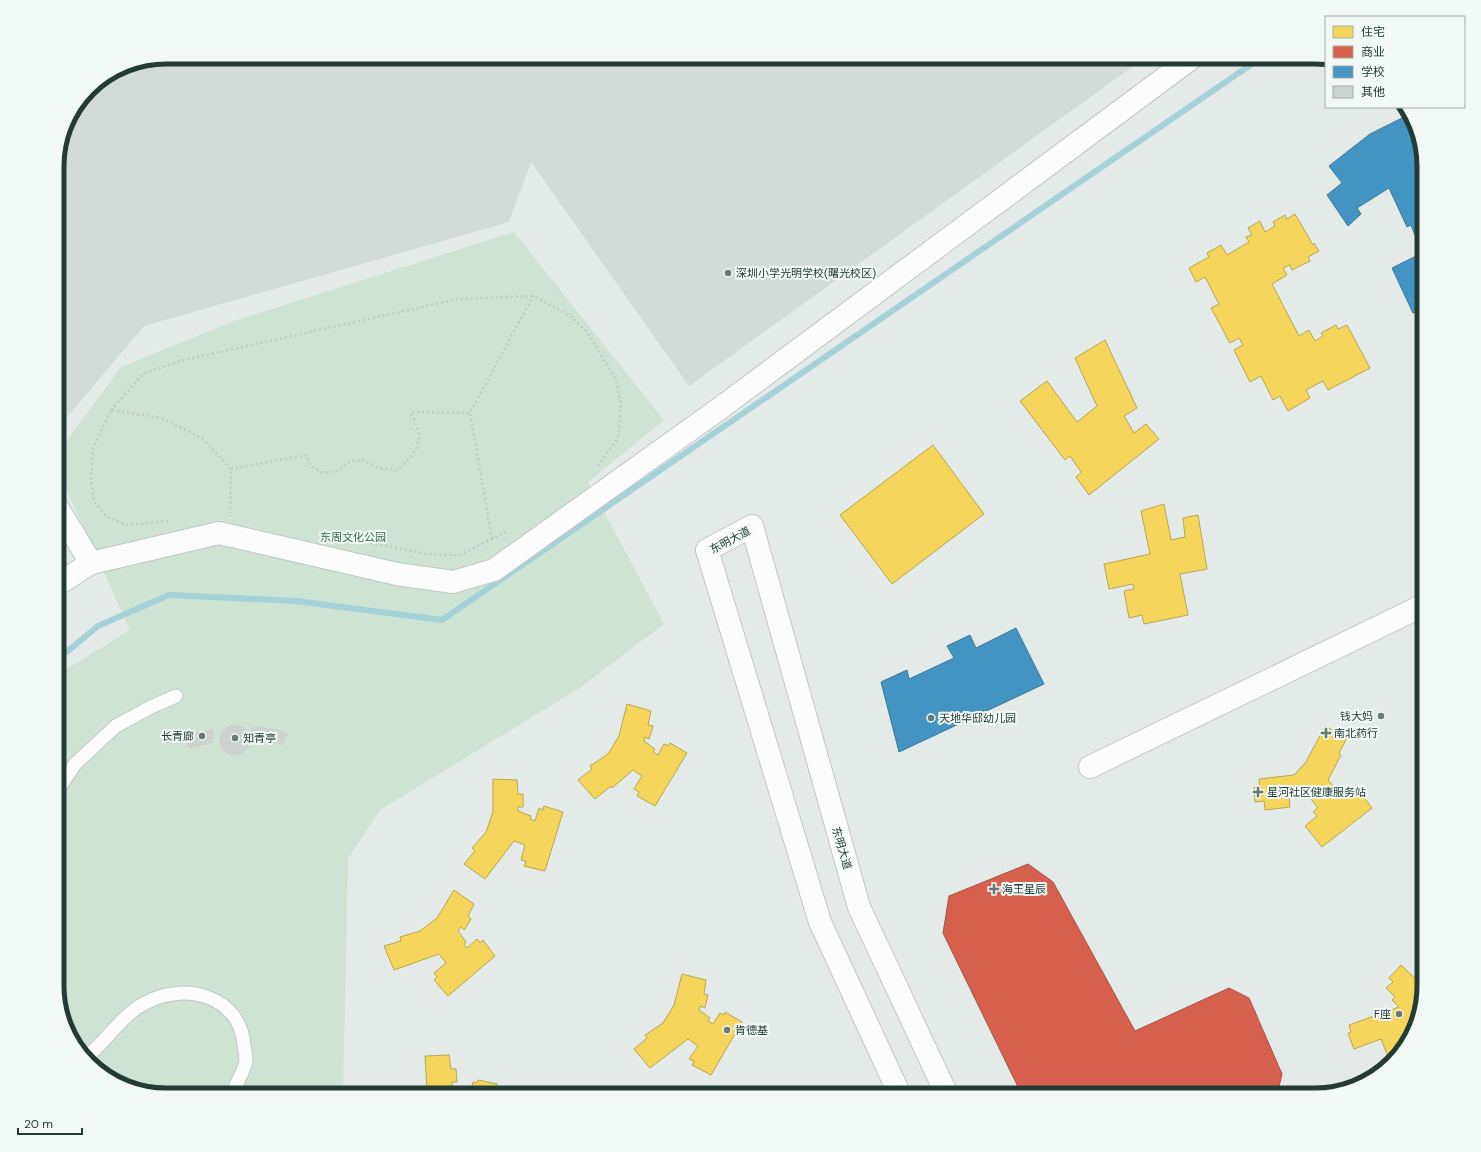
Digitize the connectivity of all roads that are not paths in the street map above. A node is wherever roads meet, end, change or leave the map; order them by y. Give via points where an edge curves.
1 (1184, 64) edge
2 (64, 519) edge
3 (91, 564) junction
4 (64, 581) edge
5 (1417, 608) edge
6 (176, 696) dead end
7 (1090, 767) dead end
8 (64, 780) edge
9 (90, 1054) edge
10 (235, 1088) edge
11 (897, 1088) edge
12 (944, 1088) edge

1 - 3 street via 719,409 494,570 453,582 397,574 219,533
2 - 3 street
3 - 4 street
5 - 7 street
6 - 8 lane via 116,726 75,764
9 - 10 lane via 144,1003 170,994 192,993 217,1001 233,1014 244,1035 246,1062
11 - 12 street, 东明大道 via 820,922 707,550 752,526 859,907

